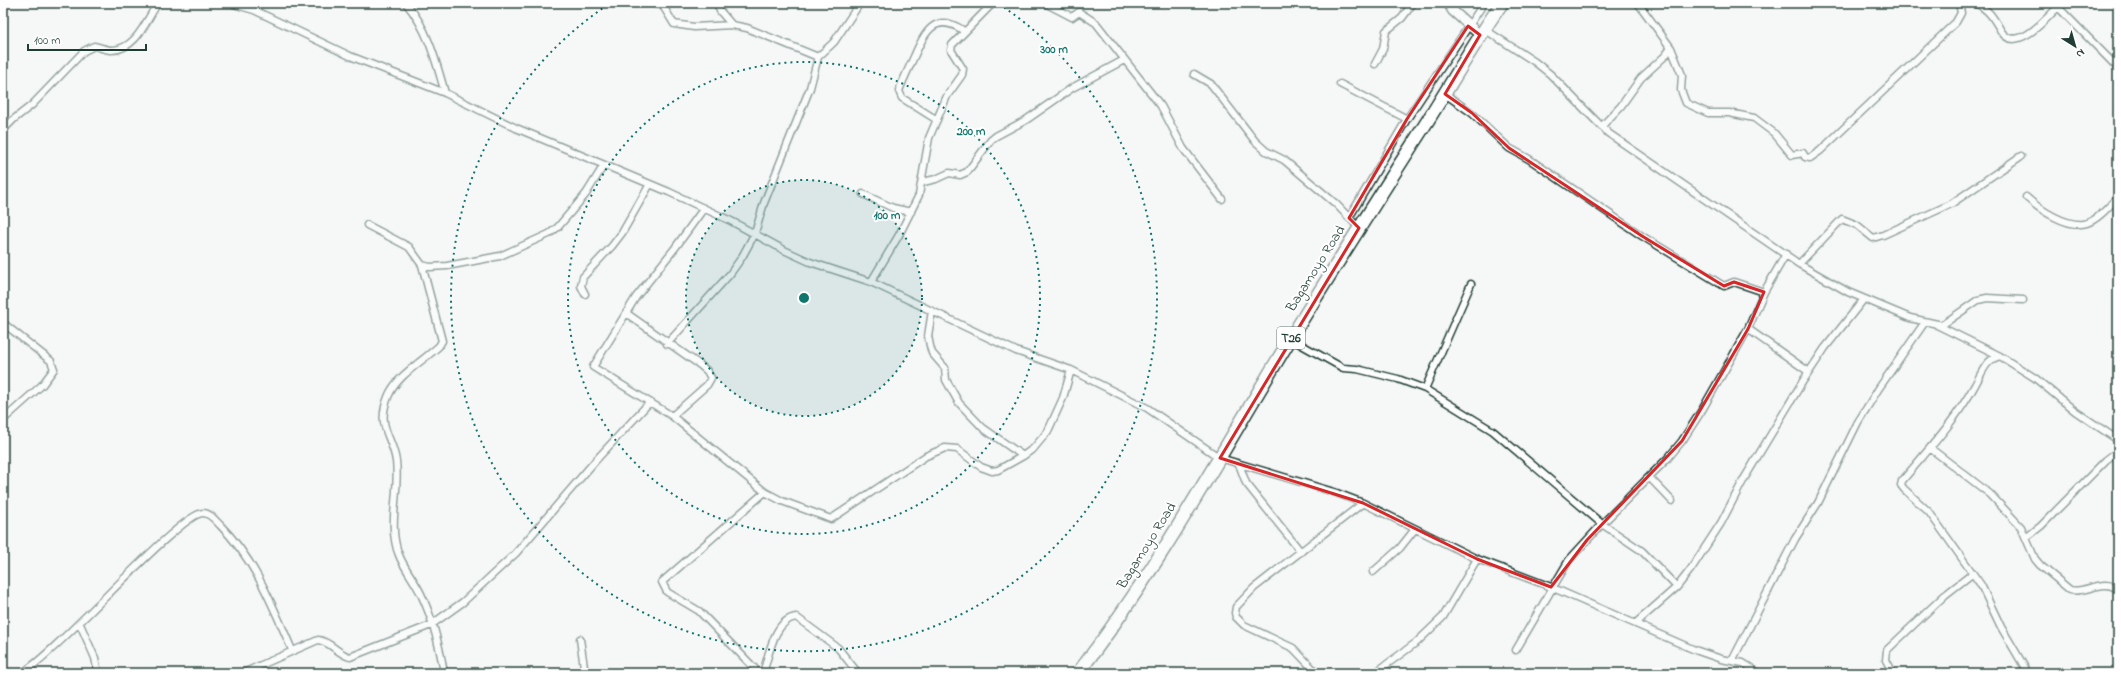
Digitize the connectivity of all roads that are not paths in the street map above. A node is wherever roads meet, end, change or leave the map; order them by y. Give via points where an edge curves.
1 (158, 3) edge
2 (230, 3) edge
3 (406, 3) edge
4 (651, 3) edge
5 (717, 3) edge
6 (857, 3) edge
7 (993, 3) edge
8 (1045, 3) edge
9 (1413, 3) edge
10 (1448, 3) edge
11 (1484, 3) edge
12 (1502, 3) edge
13 (1638, 3) edge
14 (1959, 3) edge
15 (1975, 3) edge
16 (2060, 5) edge
17 (732, 25) junction
18 (1468, 26) junction
19 (964, 31) junction
20 (1482, 32) junction
21 (1671, 48) junction
22 (818, 57) junction
23 (1124, 60) junction
24 (1375, 64) dead end
25 (2118, 68) edge
26 (1194, 74) dead end
27 (1340, 84) dead end
28 (445, 93) junction
29 (1445, 94) junction
30 (1407, 119) junction
31 (937, 120) junction
32 (1602, 127) junction
33 (3, 130) edge
34 (2021, 156) dead end
35 (604, 165) junction
36 (922, 182) junction
37 (650, 184) junction
38 (863, 194) dead end
39 (2118, 196) edge
40 (2026, 197) dead end
41 (1222, 199) dead end
42 (704, 208) junction
43 (911, 212) junction
44 (1349, 218) junction
45 (367, 225) dead end
46 (1359, 228) junction
47 (755, 233) junction
48 (1786, 254) junction
49 (1799, 264) junction
50 (422, 265) junction
51 (871, 282) junction
52 (1471, 284) dead end
53 (1764, 292) junction
54 (584, 294) dead end
55 (1864, 299) junction
56 (2023, 300) dead end
57 (932, 311) junction
58 (626, 313) junction
59 (1925, 322) junction
60 (3, 323) edge
61 (1936, 325) junction
62 (1748, 329) junction
63 (1291, 339) junction
64 (667, 344) junction
65 (2000, 356) junction
66 (1071, 370) junction
67 (1809, 372) junction
68 (1425, 389) junction
69 (649, 403) junction
70 (672, 416) junction
71 (3, 420) edge
72 (2118, 440) edge
73 (1930, 448) junction
74 (2118, 451) edge
75 (1023, 456) junction
76 (1220, 458) junction
77 (1239, 464) junction
78 (1649, 477) junction
79 (765, 492) junction
80 (1672, 501) dead end
81 (1363, 503) junction
82 (1602, 524) junction
83 (1415, 529) junction
84 (2027, 537) junction
85 (1301, 552) junction
86 (1477, 559) junction
87 (1373, 572) dead end
88 (1972, 574) junction
89 (1552, 587) junction
90 (1677, 587) junction
91 (2118, 590) edge
92 (1636, 623) junction
93 (80, 624) junction
94 (431, 625) junction
95 (580, 639) dead end
96 (292, 650) junction
97 (1516, 650) dead end
98 (1732, 661) junction
99 (22, 673) edge
100 (98, 673) edge
101 (243, 673) edge
102 (444, 673) edge
103 (587, 673) edge
104 (759, 673) edge
105 (763, 673) edge
106 (858, 673) edge
107 (1078, 673) edge
108 (1317, 673) edge
109 (1375, 673) edge
110 (1759, 673) edge
111 (1893, 673) edge
112 (2028, 673) edge

1 - 33 street via 137,37 130,43 111,50 94,46 84,51 32,105
2 - 28 street via 254,10 350,56
3 - 28 street via 415,14 431,45
4 - 17 street via 663,6 674,24 694,27
5 - 17 street via 720,11
6 - 22 street via 858,6 834,42
7 - 19 street
8 - 23 street via 1072,17 1079,12 1084,14 1101,29
9 - 24 street via 1402,18 1386,31 1383,49
10 - 18 street
11 - 18 street
12 - 20 highway, Bagamoyo Road / T26
13 - 21 street
14 - 21 street via 1961,13 1956,22 1810,158 1803,153 1792,155 1774,133 1754,118 1708,112 1686,103 1681,90 1682,75
15 - 16 street via 1989,12 2006,36 2014,40 2026,36
16 - 25 street
17 - 22 street via 775,38
18 - 20 street
18 - 30 street
19 - 31 street via 950,50 963,72 947,96
19 - 31 street via 955,25 943,23 925,32 900,91 902,98
20 - 29 highway, Bagamoyo Road / T26
20 - 32 street via 1512,46 1550,74
21 - 32 street via 1666,56 1641,78
22 - 47 street via 810,88 764,203
23 - 36 street via 1072,88 1026,120 996,136 967,172 960,175 949,173 936,180
23 - 41 street via 1161,106 1183,148
26 - 44 street via 1211,84 1255,141 1266,151 1284,160
27 - 30 street
28 - 35 street via 516,128
29 - 46 highway, Bagamoyo Road / T26
29 - 53 street via 1472,113 1510,148 1642,236 1724,286 1734,282
30 - 44 street
31 - 36 street via 929,138
32 - 48 street
34 - 49 street via 1951,204 1883,235 1873,238 1857,225 1842,219
35 - 37 street
35 - 50 street via 575,208 549,234 513,251 486,259 438,267
36 - 43 street
37 - 42 street
37 - 54 street via 622,233 583,277 581,286
38 - 43 street via 893,208
39 - 40 street via 2095,219 2082,224 2042,210
42 - 47 street
42 - 58 street
43 - 51 street
44 - 46 street
45 - 50 street via 409,248
46 - 63 highway, Bagamoyo Road / T26
47 - 51 street via 810,262
47 - 64 street via 730,274
48 - 49 street
48 - 53 street
49 - 55 street
50 - 94 street via 442,341 394,386 382,419 396,466 397,493 393,521 399,554 422,596
51 - 57 street
52 - 68 street
53 - 62 street
55 - 59 street
55 - 67 street
56 - 61 street via 1978,300 1946,323
57 - 66 street via 1016,351
57 - 75 street via 928,336 932,353 945,368 946,380 959,403 983,428
58 - 64 street
58 - 69 street via 593,367
59 - 61 street
59 - 98 street via 1858,422 1818,503 1796,539
60 - 71 street via 51,361 54,369 42,385
61 - 65 street
62 - 67 street
62 - 78 street via 1682,441
63 - 68 street via 1343,368 1398,379
63 - 76 highway, Bagamoyo Road / T26
64 - 70 street via 700,365 711,378 707,385
65 - 72 street via 2035,378 2075,411
65 - 73 street via 1988,362 1969,397
66 - 75 street via 1063,398 1043,440
66 - 76 street via 1147,408
67 - 90 street via 1721,523
68 - 82 street via 1493,431
69 - 70 street
69 - 94 street via 596,460 516,554 463,602
70 - 79 street
73 - 84 street via 1990,494
73 - 88 street via 1901,485 1929,512
74 - 84 street
75 - 79 street via 992,471 981,467 957,449 945,448 926,456 831,519
76 - 77 street
76 - 107 highway, Bagamoyo Road / T26 via 1117,620
77 - 81 street
77 - 85 street via 1246,483
78 - 80 street
78 - 82 street
79 - 104 street via 662,582 667,592 700,611
81 - 83 street
81 - 85 street
82 - 89 street via 1569,560
82 - 90 street via 1642,551
83 - 86 street
83 - 87 street via 1400,548
84 - 91 street via 2040,565 2070,590 2106,584
85 - 108 street via 1239,602 1234,613 1244,625 1293,648
86 - 89 street
86 - 109 street via 1443,617 1417,642
88 - 111 street via 1945,595 1887,650 1886,660
88 - 112 street via 1981,585
89 - 92 street
89 - 97 street
90 - 92 street
92 - 98 street via 1695,650
93 - 96 street via 122,580 182,525 194,515 203,513 209,515 229,534 253,568
93 - 99 street
93 - 100 street via 95,658
94 - 96 street via 356,656 345,656 318,640
94 - 102 street
95 - 103 street
96 - 101 street
98 - 110 street via 1752,667
105 - 106 street via 778,630 796,617 838,648

